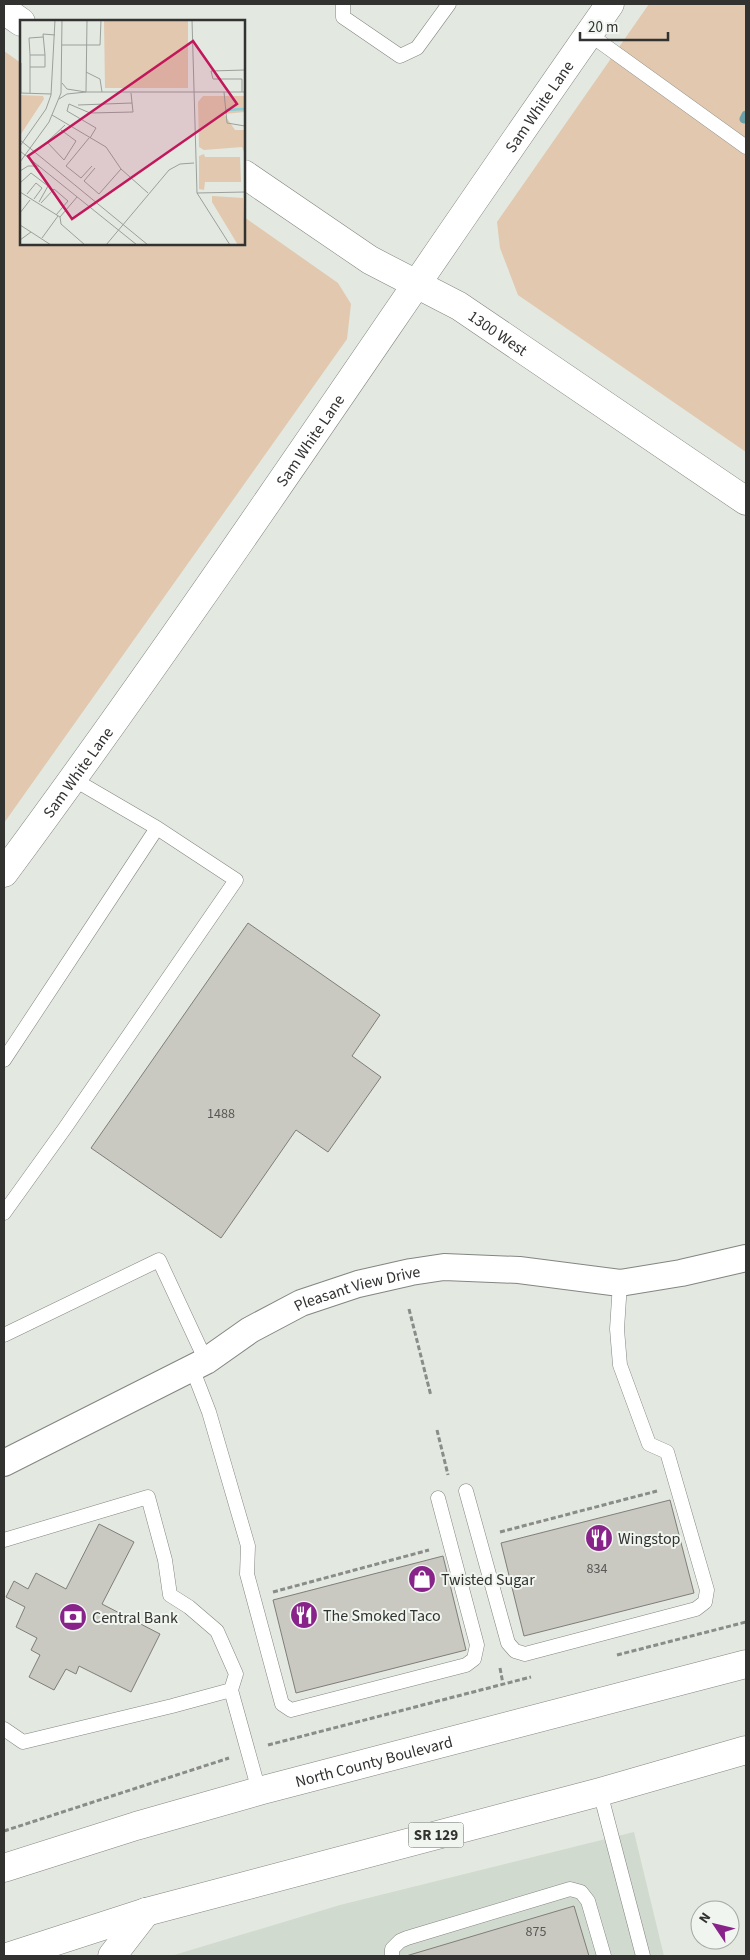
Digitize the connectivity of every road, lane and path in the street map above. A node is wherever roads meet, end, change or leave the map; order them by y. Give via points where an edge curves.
1 (343, 4) edge
2 (449, 4) edge
3 (610, 4) edge
4 (4, 10) edge
5 (20, 21) edge
6 (589, 34) junction
7 (746, 147) edge
8 (245, 175) edge
9 (417, 284) junction
10 (746, 501) edge
11 (73, 779) junction
12 (157, 828) junction
13 (4, 873) edge
14 (4, 1060) edge
15 (4, 1213) edge
16 (746, 1258) edge
17 (620, 1283) junction
18 (408, 1309) dead end
19 (4, 1334) edge
20 (199, 1365) junction
21 (432, 1396) dead end
22 (437, 1430) dead end
23 (4, 1462) edge
24 (448, 1475) dead end
25 (660, 1490) dead end
26 (466, 1491) dead end
27 (438, 1498) dead end
28 (497, 1533) dead end
29 (4, 1540) edge
30 (432, 1550) dead end
31 (273, 1592) dead end
32 (746, 1622) edge
33 (616, 1655) dead end
34 (746, 1664) edge
35 (531, 1677) dead end
36 (231, 1690) junction
37 (4, 1729) edge
38 (746, 1750) edge
39 (248, 1751) junction
40 (258, 1791) junction
41 (600, 1792) junction
42 (4, 1831) edge
43 (4, 1868) edge
44 (146, 1912) junction
45 (10, 1956) edge
46 (112, 1956) edge
47 (392, 1956) edge
48 (604, 1956) edge
49 (643, 1956) edge

1 - 2 lane via 344,17 400,56 417,48
3 - 6 street, Sam White Lane
4 - 5 street
6 - 7 lane
6 - 9 street, Sam White Lane
8 - 9 street, 1300 West via 370,260
9 - 10 street, 1300 West via 459,306
9 - 11 street, Sam White Lane
11 - 12 lane
11 - 13 street, Sam White Lane
12 - 14 lane
12 - 15 lane via 236,880
16 - 17 street, Pleasant View Drive
17 - 20 street, Pleasant View Drive via 520,1270 444,1267 411,1272 358,1284 301,1303 250,1330
17 - 26 lane via 617,1329 620,1365 649,1444 667,1452 707,1590 705,1602 696,1609 525,1654 515,1651 508,1643
18 - 21 path
19 - 20 lane via 159,1260
20 - 23 street, Pleasant View Drive
20 - 27 lane via 209,1412 248,1546 247,1574 282,1704 291,1710 466,1665 474,1659 477,1645
22 - 24 path
25 - 28 path
29 - 36 lane via 148,1497 165,1560 170,1595 217,1631 236,1674
30 - 31 path
32 - 33 path
34 - 40 street, North County Boulevard
35 - 39 path
36 - 37 lane via 23,1742
36 - 39 lane
38 - 41 street, SR 129
39 - 40 lane
39 - 42 path
40 - 43 street, North County Boulevard
41 - 44 street, SR 129
41 - 49 lane
44 - 45 street, SR 129
44 - 46 street
47 - 48 lane via 392,1949 407,1938 570,1889 581,1892 588,1901

